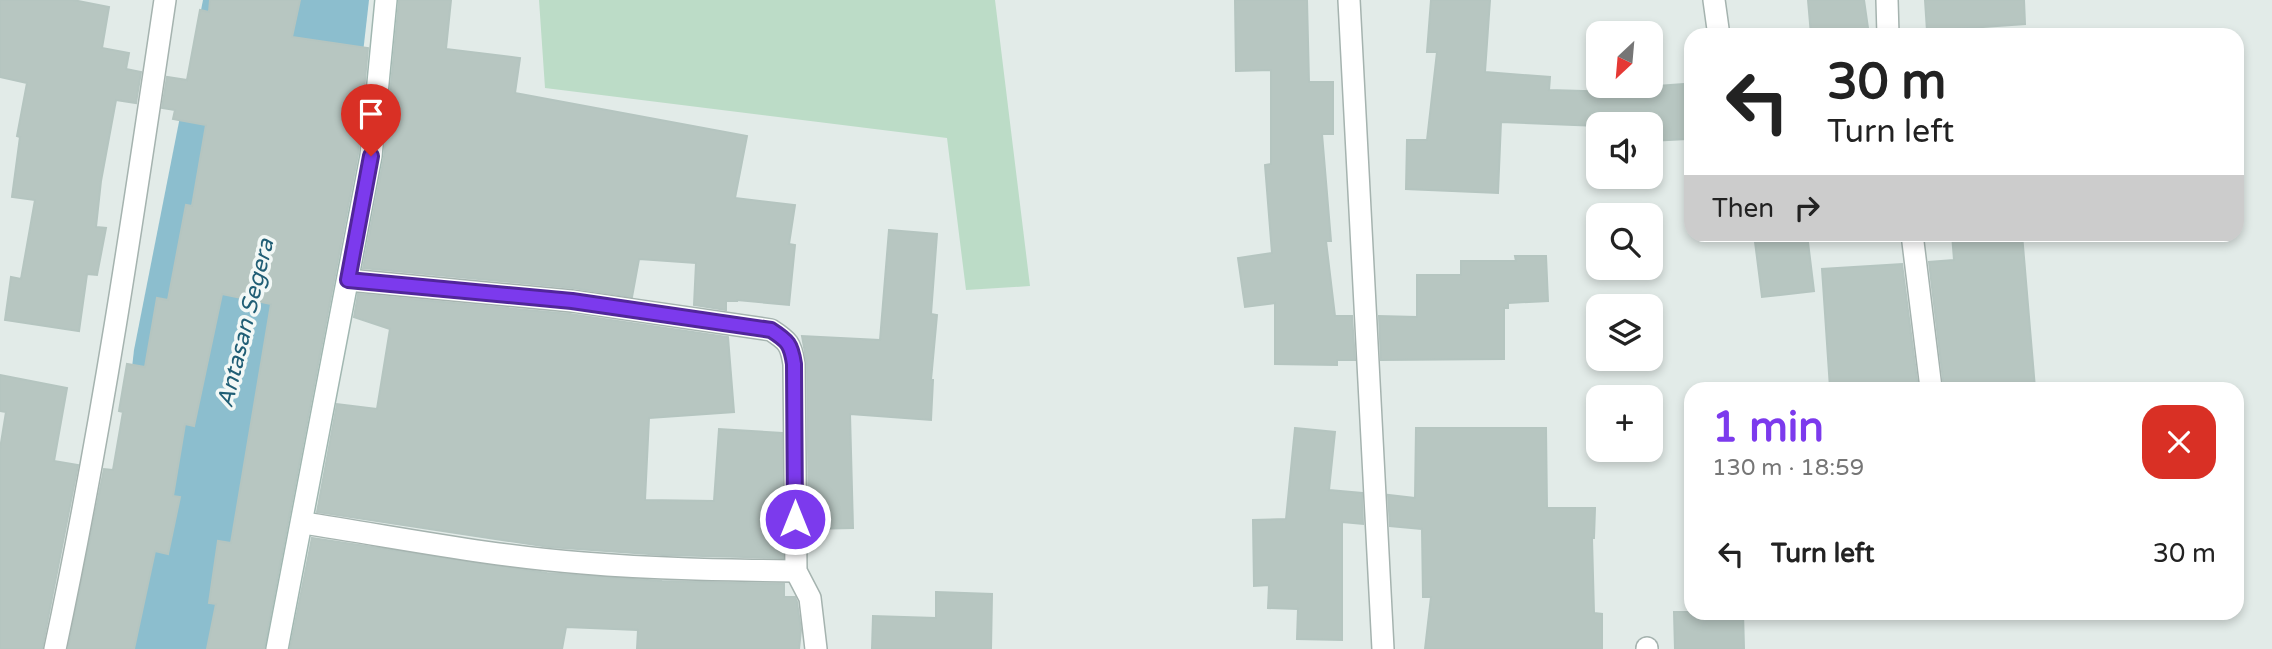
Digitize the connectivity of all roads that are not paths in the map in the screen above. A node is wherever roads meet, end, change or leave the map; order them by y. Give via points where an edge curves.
1 (165, 0) edge
2 (386, 0) edge
3 (1349, 0) edge
4 (1714, 0) edge
5 (1887, 0) edge
6 (1718, 28) edge
7 (1888, 28) edge
8 (1913, 242) edge
9 (348, 280) junction
10 (1930, 382) edge
11 (303, 523) junction
12 (796, 571) junction
13 (55, 649) edge
14 (277, 649) edge
15 (816, 649) edge
16 (1383, 649) edge

1 - 13 street via 124,279
2 - 9 street via 371,156
3 - 16 street
4 - 6 street
5 - 7 street
8 - 10 street
9 - 11 street
9 - 12 street via 572,301 771,330 787,340 794,364
11 - 12 street via 581,563
11 - 14 street
12 - 15 street via 810,598

